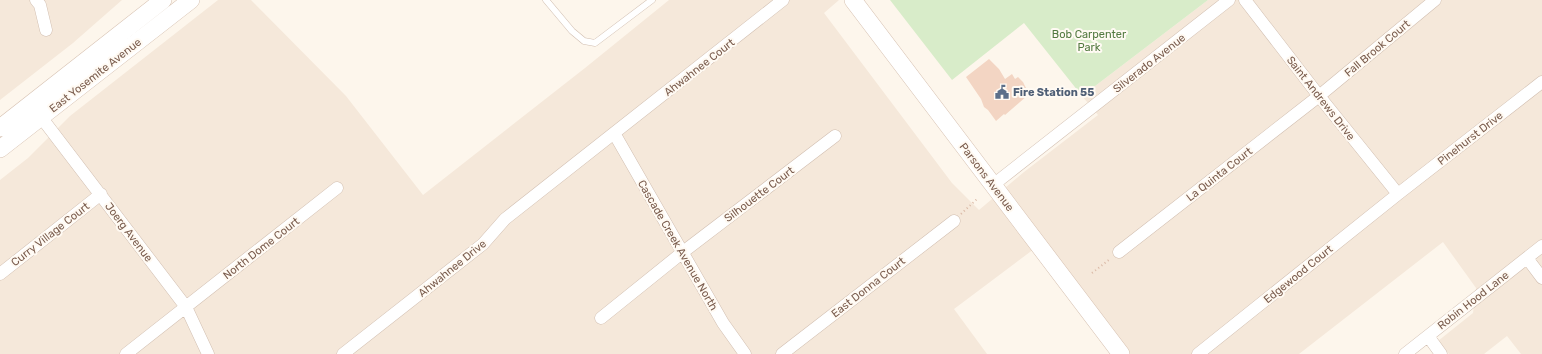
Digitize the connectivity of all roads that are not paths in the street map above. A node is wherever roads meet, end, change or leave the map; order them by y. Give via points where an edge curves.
1 (36, 0) edge
2 (163, 0) edge
3 (176, 0) edge
4 (191, 0) edge
5 (546, 0) edge
6 (652, 0) edge
7 (783, 0) edge
8 (853, 0) edge
9 (1229, 0) edge
10 (1245, 0) edge
11 (1435, 0) edge
12 (46, 30) dead end
13 (132, 46) junction
14 (96, 53) junction
15 (1542, 82) edge
16 (1319, 96) junction
17 (41, 117) junction
18 (0, 128) edge
19 (614, 133) junction
20 (835, 136) dead end
21 (0, 149) edge
22 (993, 186) junction
23 (337, 188) dead end
24 (101, 194) junction
25 (1398, 194) junction
26 (954, 221) road end
27 (1542, 246) edge
28 (683, 252) junction
29 (1119, 252) road end
30 (1527, 258) junction
31 (0, 274) edge
32 (1542, 278) edge
33 (186, 307) junction
34 (601, 318) dead end
35 (1428, 336) junction
36 (126, 354) edge
37 (208, 354) edge
38 (343, 354) edge
39 (745, 354) edge
40 (782, 354) edge
41 (1121, 354) edge
42 (1198, 354) edge
43 (1405, 354) edge
44 (1441, 354) edge

1 - 12 street via 40,5
2 - 14 main road, East Yosemite Avenue
3 - 13 main road via 133,34
4 - 13 main road, East Yosemite Avenue
5 - 6 lane via 584,42 595,43
7 - 19 street, Ahwahnee Court
8 - 22 main road, Parsons Avenue
9 - 22 street, Silverado Avenue
10 - 16 street, Saint Andrews Drive
11 - 16 street, Fall Brook Court
13 - 17 main road, East Yosemite Avenue
14 - 17 main road via 93,65 50,99 41,109
14 - 18 main road, East Yosemite Avenue
15 - 25 street, Pinehurst Drive
16 - 25 street, Saint Andrews Drive
16 - 29 street, La Quinta Court
17 - 21 main road, East Yosemite Avenue
17 - 24 street, Joerg Avenue
19 - 28 street, Cascade Creek Avenue North
19 - 38 street, Ahwahnee Drive via 505,219 483,244
20 - 28 street, Silhouette Court
22 - 41 main road, Parsons Avenue
23 - 33 street, North Dome Court
24 - 31 street, Curry Village Court
24 - 33 street, Joerg Avenue
25 - 42 street, Edgewood Court
26 - 40 street, East Donna Court
27 - 30 street, Robin Hood Lane
28 - 34 street, Silhouette Court
28 - 39 street, Cascade Creek Avenue North via 723,323
30 - 32 street
30 - 35 street, Robin Hood Lane
33 - 36 street, North Dome Court
33 - 37 street, Joerg Avenue
35 - 43 street, Robin Hood Lane
35 - 44 street

